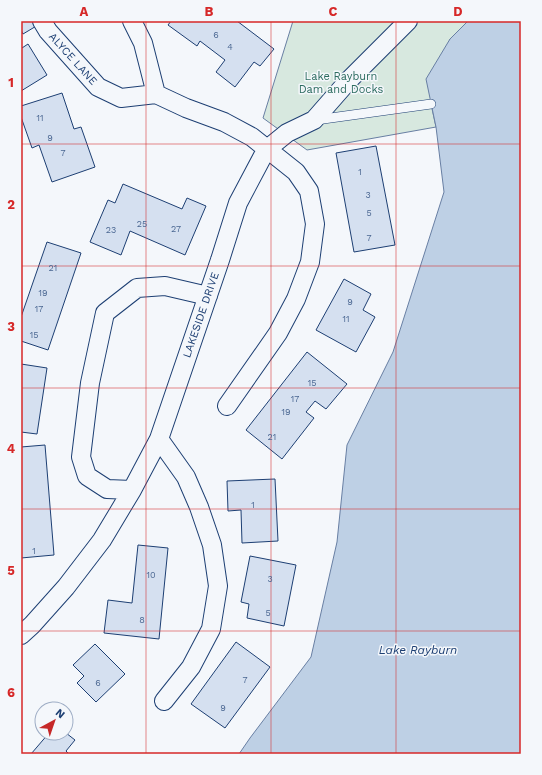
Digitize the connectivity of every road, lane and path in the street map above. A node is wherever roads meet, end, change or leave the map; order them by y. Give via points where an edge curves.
1 (42, 21) edge
2 (132, 21) edge
3 (408, 21) edge
4 (156, 94) junction
5 (431, 104) dead end
6 (314, 120) junction
7 (266, 150) junction
8 (208, 296) junction
9 (227, 406) dead end
10 (159, 439) junction
11 (132, 490) junction
12 (21, 635) edge
13 (164, 701) dead end

1 - 4 street, ALYCE LANE via 98,87 121,98
2 - 4 street via 143,44
3 - 6 street, LAKESIDE DRIVE via 349,80
4 - 7 street via 224,122 252,137
5 - 6 lane
6 - 7 street, LAKESIDE DRIVE via 287,134
7 - 8 street, LAKESIDE DRIVE via 238,203
7 - 9 street via 296,172 309,191 315,224 310,262 296,299 278,333
8 - 10 street, LAKESIDE DRIVE
8 - 11 street via 165,286 137,288 105,313 90,382 81,457 87,476 107,488
10 - 11 street, LAKESIDE DRIVE
10 - 13 street via 186,477 200,507 212,545 218,586 211,629 191,667
11 - 12 street, LAKESIDE DRIVE via 102,540 66,588

